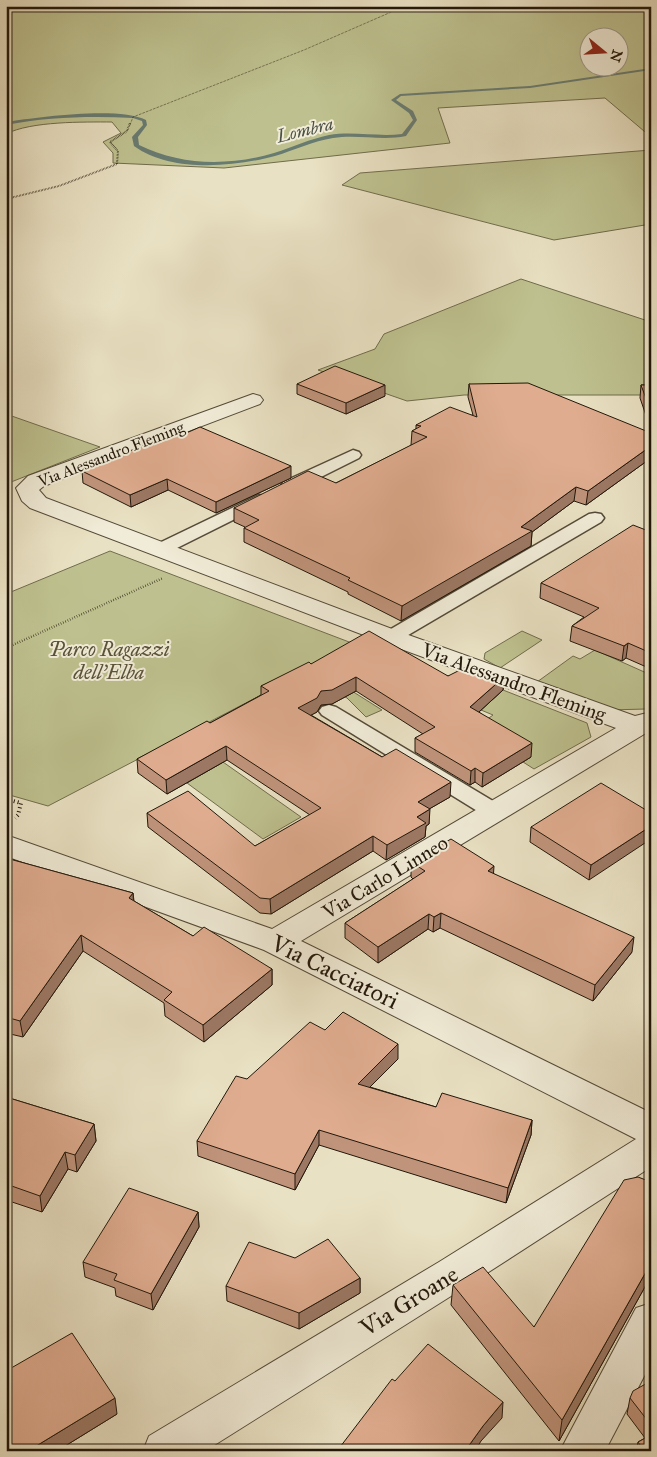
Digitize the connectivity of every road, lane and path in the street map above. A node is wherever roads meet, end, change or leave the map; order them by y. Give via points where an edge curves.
1 (405, 6) edge
2 (6, 199) edge
3 (253, 400) dead end
4 (352, 455) dead end
5 (595, 518) dead end
6 (161, 549) junction
7 (196, 562) junction
8 (390, 637) junction
9 (6, 648) edge
10 (329, 711) dead end
11 (644, 722) edge
12 (6, 799) edge
13 (495, 812) junction
14 (9, 833) edge
15 (275, 942) junction
16 (651, 1130) edge
17 (651, 1148) edge
18 (651, 1322) edge
19 (165, 1451) edge
20 (582, 1451) edge

1 - 2 path via 304,50 133,117 126,131 110,142 118,151 117,164 59,186
3 - 6 street, Via Alessandro Fleming via 36,481 27,488 38,503
4 - 6 lane
5 - 8 lane, Via Alessandro Fleming
6 - 7 street, Via Alessandro Fleming
7 - 8 street, Via Alessandro Fleming
7 - 9 path
8 - 11 street, Via Alessandro Fleming
10 - 13 lane
11 - 13 street, Via Carlo Linneo
12 - 14 path via 21,803
13 - 15 street, Via Carlo Linneo
14 - 15 street, Via Cacciatori
15 - 16 street, Via Cacciatori
17 - 19 street, Via Groane
18 - 20 street

